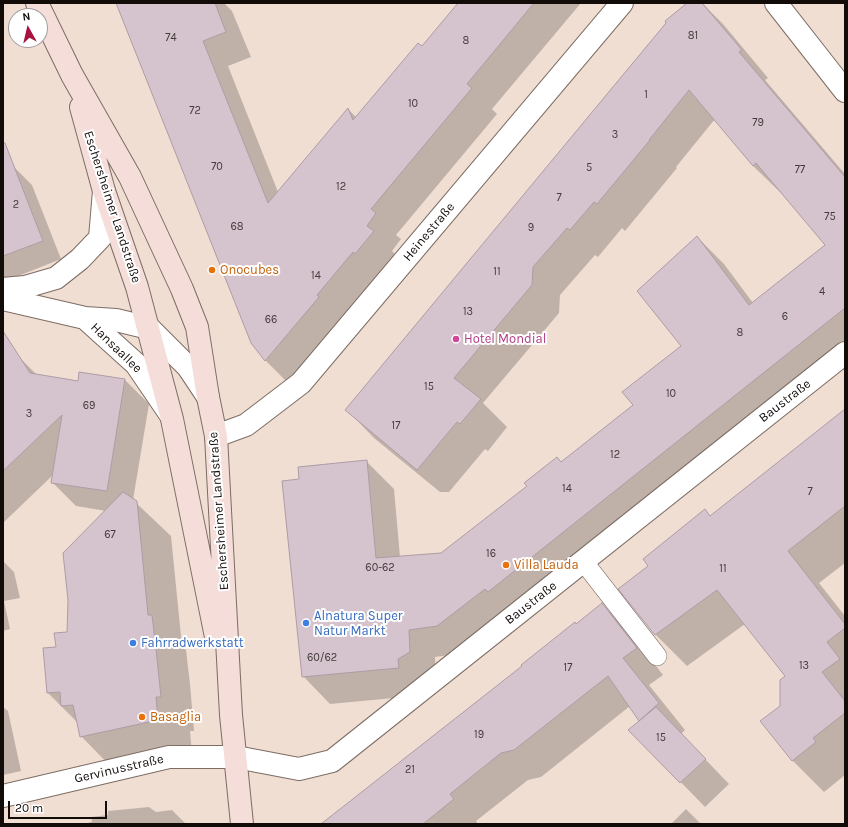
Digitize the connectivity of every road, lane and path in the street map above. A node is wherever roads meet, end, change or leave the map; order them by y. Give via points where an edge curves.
1 (37, 3) edge
2 (622, 3) edge
3 (776, 3) edge
4 (72, 75) junction
5 (845, 91) edge
6 (104, 191) junction
7 (3, 289) edge
8 (3, 300) edge
9 (85, 318) junction
10 (149, 328) junction
11 (845, 354) edge
12 (208, 396) junction
13 (172, 419) junction
14 (216, 436) junction
15 (583, 561) junction
16 (656, 656) dead end
17 (231, 715) junction
18 (236, 757) junction
19 (3, 796) edge
20 (242, 824) edge

1 - 4 main road, Eschersheimer Landstraße
2 - 14 street, Heinestraße via 301,383 246,426
3 - 5 street
4 - 6 main road, Eschersheimer Landstraße
4 - 12 main road, Eschersheimer Landstraße via 130,177 182,289 197,326
6 - 7 street via 100,238 80,259 56,278
6 - 10 main road, Eschersheimer Landstraße
8 - 9 street, Hansaallee
9 - 10 street, Hansaallee via 116,320
9 - 13 street, Hansaallee via 136,364
10 - 12 street via 188,367
10 - 13 main road, Eschersheimer Landstraße
11 - 15 street, Baustraße
12 - 14 main road, Eschersheimer Landstraße
13 - 17 main road, Eschersheimer Landstraße
14 - 17 main road, Eschersheimer Landstraße
15 - 16 lane
15 - 18 street, Baustraße via 332,761 299,769
17 - 18 main road, Eschersheimer Landstraße
18 - 19 street, Gervinusstraße via 169,757
18 - 20 main road, Eschersheimer Landstraße

